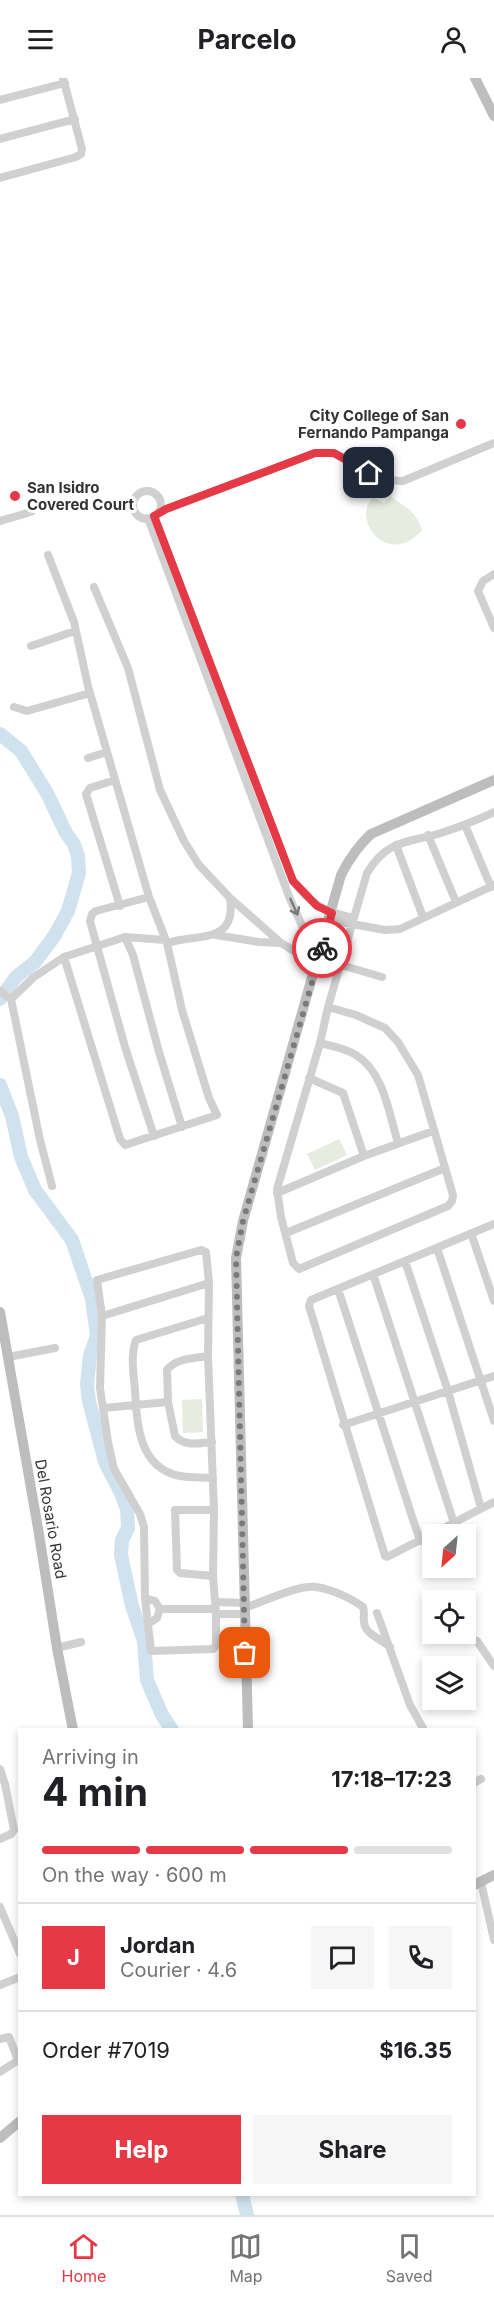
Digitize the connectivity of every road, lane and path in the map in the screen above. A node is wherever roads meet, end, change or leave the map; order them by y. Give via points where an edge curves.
1 (475, 78) edge
2 (64, 80) edge
3 (0, 100) edge
4 (494, 116) edge
5 (75, 120) junction
6 (0, 139) edge
7 (0, 177) edge
8 (494, 443) edge
9 (31, 512) dead end
10 (154, 516) junction
11 (0, 521) edge
12 (48, 555) dead end
13 (493, 576) edge
14 (94, 587) dead end
15 (494, 628) edge
16 (75, 631) junction
17 (31, 645) dead end
18 (90, 693) junction
19 (14, 707) dead end
20 (107, 752) junction
21 (88, 758) dead end
22 (115, 780) junction
23 (494, 780) edge
24 (494, 812) edge
25 (465, 825) junction
26 (428, 835) junction
27 (396, 845) junction
28 (492, 886) edge
29 (149, 897) junction
30 (230, 898) junction
31 (456, 903) junction
32 (120, 906) junction
33 (331, 916) junction
34 (423, 917) junction
35 (354, 921) junction
36 (216, 935) junction
37 (125, 937) junction
38 (166, 942) junction
39 (281, 943) junction
40 (96, 945) junction
41 (64, 957) junction
42 (317, 963) junction
43 (341, 965) junction
44 (382, 977) dead end
45 (0, 991) edge
46 (10, 998) junction
47 (328, 1007) junction
48 (320, 1044) junction
49 (309, 1078) junction
50 (182, 1127) junction
51 (433, 1131) junction
52 (154, 1136) junction
53 (398, 1143) junction
54 (364, 1156) junction
55 (445, 1168) junction
56 (52, 1186) dead end
57 (277, 1193) junction
58 (494, 1224) edge
59 (286, 1233) junction
60 (471, 1233) junction
61 (436, 1248) junction
62 (405, 1262) junction
63 (373, 1274) junction
64 (209, 1283) junction
65 (338, 1289) junction
66 (494, 1301) edge
67 (0, 1312) edge
68 (102, 1316) junction
69 (208, 1318) junction
70 (56, 1348) dead end
71 (208, 1356) junction
72 (8, 1357) junction
73 (494, 1376) edge
74 (481, 1380) junction
75 (448, 1391) junction
76 (168, 1402) junction
77 (414, 1402) junction
78 (135, 1404) junction
79 (103, 1408) junction
80 (380, 1413) junction
81 (494, 1421) edge
82 (343, 1425) junction
83 (212, 1442) junction
84 (213, 1478) junction
85 (494, 1502) edge
86 (481, 1508) junction
87 (214, 1510) junction
88 (454, 1523) junction
89 (420, 1541) junction
90 (213, 1576) junction
91 (146, 1598) junction
92 (216, 1608) junction
93 (244, 1608) junction
94 (160, 1609) junction
95 (378, 1613) dead end
96 (148, 1624) junction
97 (477, 1641) dead end
98 (81, 1642) dead end
99 (390, 1647) junction
100 (57, 1648) junction
101 (494, 1666) edge
102 (73, 1728) edge
103 (248, 1728) edge
104 (423, 1728) edge
105 (0, 1769) edge
106 (0, 1839) edge
107 (494, 1875) edge
108 (477, 1881) edge
109 (0, 1907) edge
110 (494, 1940) edge
111 (18, 1949) edge
112 (18, 1978) edge
113 (0, 1985) edge
114 (0, 2039) edge
115 (18, 2057) edge
116 (18, 2060) edge
117 (0, 2073) edge
118 (18, 2123) edge
119 (0, 2138) edge

1 - 4 street
2 - 3 street
2 - 5 street
5 - 6 street
5 - 7 street via 81,154
8 - 10 street via 403,481 369,473 334,453 315,453
9 - 11 street
10 - 33 street via 293,881
10 -> 42 street via 290,899
12 - 16 street
13 - 15 street via 478,591
14 - 30 street via 128,668 160,790 184,842 199,865
16 - 17 street
16 - 18 street
18 - 19 street via 27,711
18 - 20 street
20 - 21 street
20 - 22 street
22 - 29 street
22 - 32 street via 90,788 86,794
23 - 33 street via 371,834 357,848 341,875
24 - 25 street
25 - 26 street
25 - 28 street
26 - 27 street
26 - 31 street
27 - 34 street
27 - 35 street via 378,857 367,873
28 - 31 street
29 - 32 street
29 - 38 street
30 - 36 street via 228,924
30 - 39 street
31 - 34 street
32 - 40 street via 92,914
33 - 35 street
33 - 42 street
34 - 35 street via 391,930
35 - 43 street
36 - 38 street
36 - 39 street
37 - 38 street
37 - 40 street
37 - 50 street
38 - 50 street via 182,1010 217,1115
39 - 42 street
40 - 41 street
40 - 52 street
41 - 46 street
41 - 52 street via 121,1143 129,1145
42 - 93 street via 243,1221 236,1258
43 - 44 street
43 - 47 street
45 - 46 street
46 - 56 street
47 - 48 street
47 - 51 street via 385,1028 398,1042 418,1075
48 - 49 street
48 - 53 street via 357,1055 375,1072
49 - 54 street via 344,1093
49 - 57 street
50 - 52 street
51 - 53 street
51 - 55 street
53 - 54 street
54 - 57 street
55 - 59 street
55 - 59 street via 453,1195 448,1206 299,1269 293,1263
57 - 59 street
58 - 60 street
60 - 61 street
60 - 66 street
61 - 62 street
61 - 74 street
62 - 63 street
62 - 75 street
63 - 65 street
63 - 77 street
64 - 68 street
64 - 68 street via 206,1252 201,1250 97,1280
64 - 69 street
65 - 80 street
65 - 82 street via 311,1300 309,1306
67 - 72 street, Del Rosario Road
68 - 79 street
69 - 71 street
69 - 78 street via 136,1340
70 - 72 street
71 - 76 street via 170,1366
71 - 83 street
72 - 100 street, Del Rosario Road
73 - 74 street
74 - 75 street
74 - 81 street
75 - 77 street
75 - 86 street
76 - 78 street
76 - 83 street via 178,1440 188,1444
77 - 80 street
77 - 88 street
78 - 79 street
78 - 84 street via 140,1438 154,1463 181,1476
79 - 91 street via 114,1469 144,1527
80 - 82 street
80 - 89 street
82 - 89 street via 385,1556
83 - 84 street
84 - 87 street
85 - 86 street
86 - 88 street
87 - 90 street
87 - 90 street via 175,1510 177,1570
88 - 89 street
90 - 92 street
91 - 94 street via 155,1601
91 - 96 street
92 - 93 street
92 - 94 street
92 - 96 street via 213,1649 151,1651
93 - 99 street via 316,1587 363,1607 367,1631
93 - 103 street
94 - 96 street via 157,1618
95 - 99 street
97 - 101 street
98 - 100 street
99 - 104 street via 410,1705
100 - 102 street, Del Rosario Road
105 - 106 street via 15,1830
107 - 108 street
108 - 110 street
109 - 111 street
112 - 113 street
114 - 115 street via 9,2037
116 - 117 street
118 - 119 street

